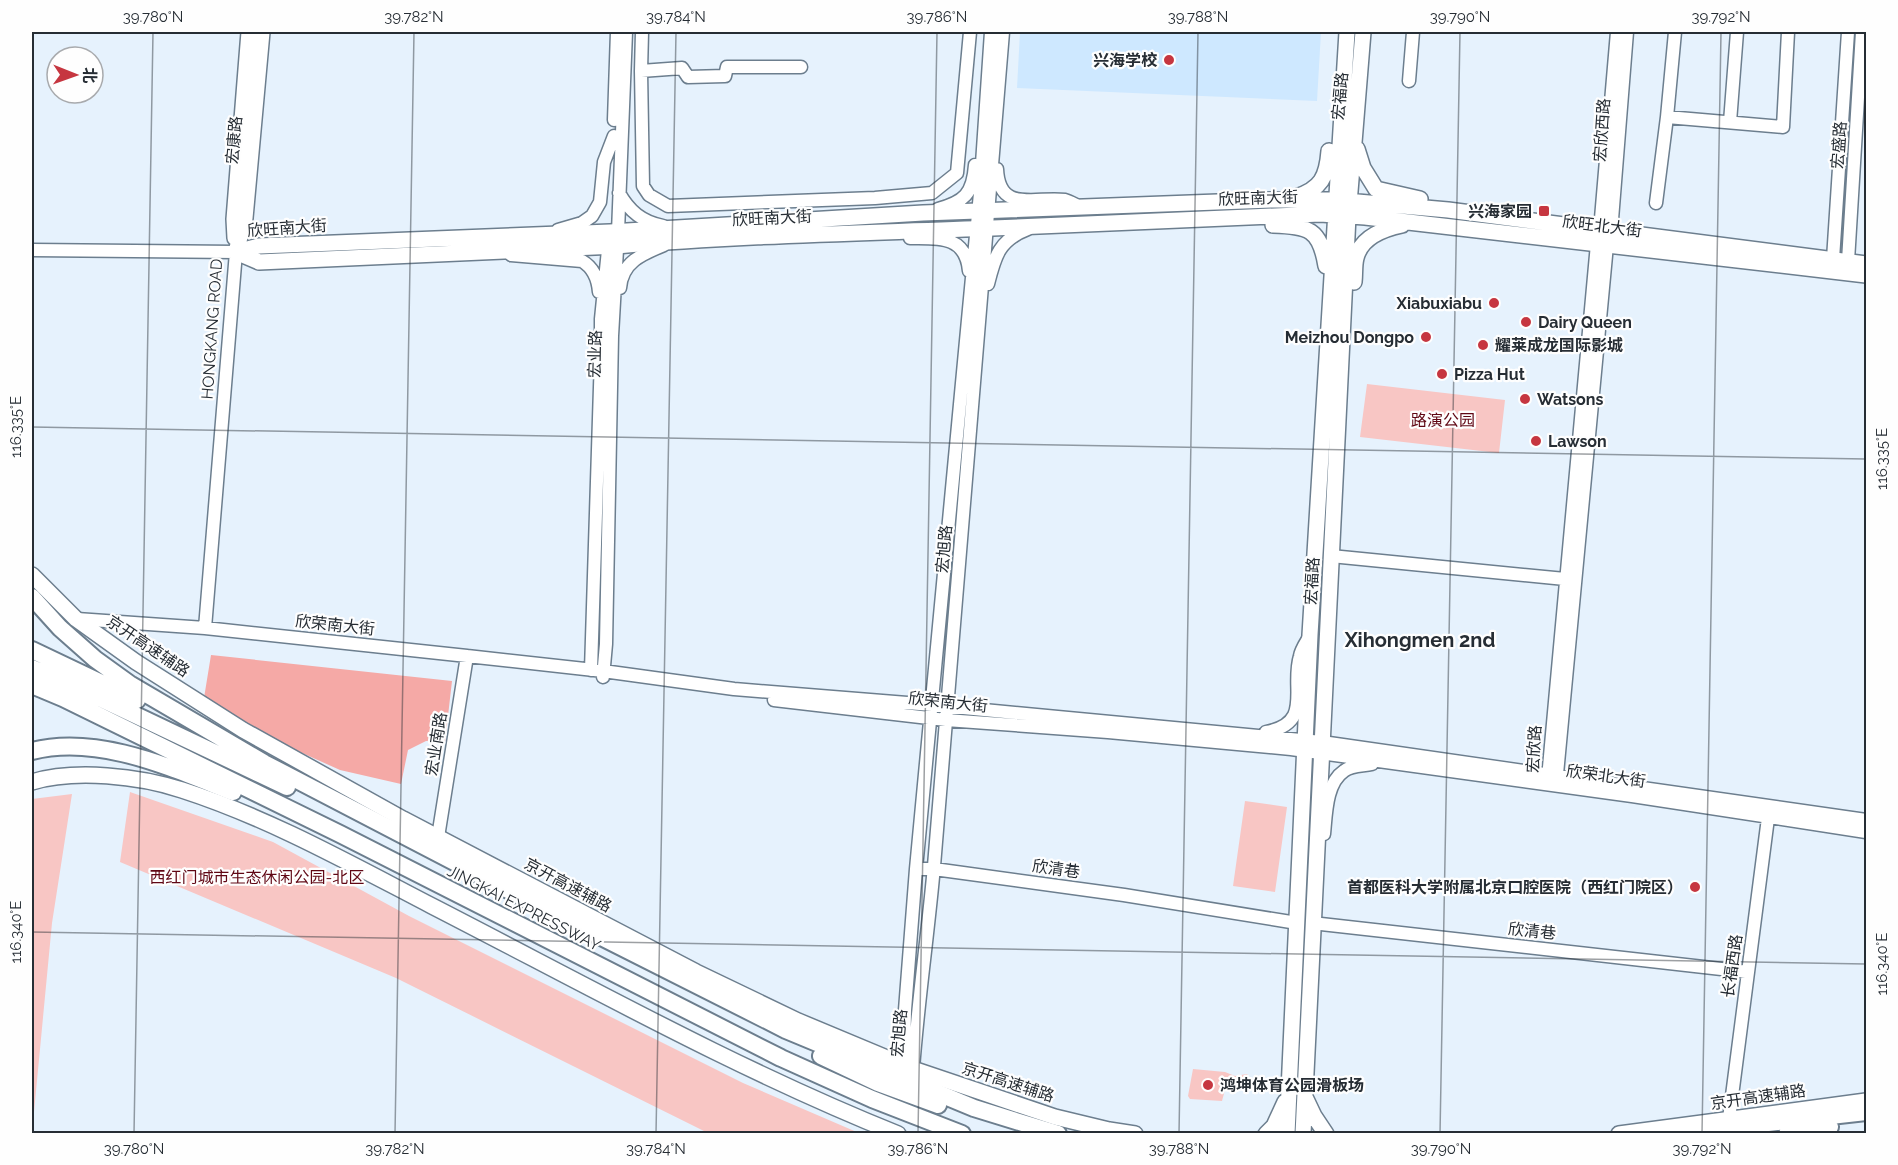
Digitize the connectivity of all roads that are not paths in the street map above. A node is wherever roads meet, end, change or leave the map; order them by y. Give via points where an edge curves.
1 (249, 32) edge
2 (262, 32) edge
3 (617, 32) edge
4 (626, 32) edge
5 (642, 32) edge
6 (970, 32) edge
7 (991, 32) edge
8 (1003, 32) edge
9 (1347, 32) edge
10 (1363, 32) edge
11 (1413, 32) edge
12 (1617, 32) edge
13 (1626, 32) edge
14 (1675, 32) edge
15 (1737, 32) edge
16 (1788, 32) edge
17 (1848, 32) edge
18 (1862, 32) edge
19 (801, 67) dead end
20 (641, 71) junction
21 (1409, 81) dead end
22 (1342, 93) junction
23 (1667, 117) junction
24 (985, 118) junction
25 (1730, 122) junction
26 (617, 134) junction
27 (996, 135) junction
28 (1354, 140) junction
29 (619, 192) junction
30 (1271, 200) junction
31 (1656, 203) dead end
32 (1078, 207) junction
33 (1341, 208) junction
34 (1448, 210) junction
35 (983, 211) junction
36 (923, 213) junction
37 (1227, 217) junction
38 (1413, 223) junction
39 (1033, 227) junction
40 (981, 229) junction
41 (876, 231) junction
42 (544, 235) junction
43 (672, 235) junction
44 (1604, 238) junction
45 (613, 239) junction
46 (32, 249) edge
47 (236, 252) junction
48 (489, 252) junction
49 (1840, 260) junction
50 (1866, 264) edge
51 (1866, 275) edge
52 (1330, 296) junction
53 (976, 297) junction
54 (601, 320) junction
55 (612, 336) junction
56 (1341, 353) junction
57 (1331, 556) junction
58 (32, 575) edge
59 (1565, 579) junction
60 (32, 597) edge
61 (75, 619) junction
62 (205, 628) junction
63 (1310, 635) junction
64 (32, 650) edge
65 (467, 656) junction
66 (32, 668) edge
67 (599, 672) junction
68 (32, 685) edge
69 (932, 705) junction
70 (947, 706) junction
71 (931, 718) junction
72 (946, 720) junction
73 (1251, 735) junction
74 (1314, 746) junction
75 (32, 751) edge
76 (1387, 762) junction
77 (264, 763) junction
78 (1551, 777) junction
79 (32, 782) edge
80 (1768, 818) junction
81 (1866, 820) edge
82 (1866, 832) edge
83 (340, 834) junction
84 (438, 837) junction
85 (916, 869) junction
86 (934, 869) junction
87 (1315, 873) junction
88 (1305, 923) junction
89 (1748, 972) junction
90 (908, 1067) junction
91 (1288, 1093) junction
92 (1304, 1094) junction
93 (1866, 1101) edge
94 (1866, 1112) edge
95 (1728, 1119) junction
96 (1866, 1122) edge
97 (898, 1134) edge
98 (962, 1134) edge
99 (1022, 1134) edge
100 (1058, 1134) edge
101 (1135, 1134) edge
102 (1266, 1134) edge
103 (1287, 1134) edge
104 (1303, 1134) edge
105 (1326, 1134) edge
106 (1619, 1134) edge
107 (1696, 1134) edge
108 (1787, 1134) edge

1 - 47 main road, HONGKANG ROAD via 234,219
2 - 47 main road, 宏康路 via 245,218
3 - 26 street, 宏业路
4 - 26 street, 宏业路
5 - 20 street
6 - 20 street via 957,173 932,193 668,206 649,195 643,186
7 - 24 street, 宏旭路
8 - 27 street, 宏旭路
9 - 22 main road, 宏福路
10 - 28 main road, 宏福路
11 - 21 street
12 - 44 street, 宏欣西路
13 - 44 street, 宏欣西路
14 - 23 street
15 - 25 street
16 - 25 street via 1784,127
17 - 49 street, 宏盛路
18 - 49 street, 宏盛路
19 - 20 street via 727,68 725,76 688,77 682,68
22 - 30 main road via 1331,119 1328,165 1320,183 1311,192
22 - 33 main road, 宏福路
23 - 25 street
23 - 31 street
24 - 35 street, 宏旭路
24 - 36 street via 976,146 971,187 962,201
26 - 29 street, 宏业路
26 - 42 street via 604,162 600,202 592,216
26 - 45 street, 宏业路
27 - 32 street via 998,179 1004,194 1024,201 1066,200
27 - 35 street, 宏旭路
28 - 33 main road, 宏福路
28 - 34 main road via 1363,168 1376,189
29 - 43 street via 638,217
29 - 45 street, 宏业路
30 - 32 main road, 欣旺南大街
30 - 33 main road, 欣旺南大街
32 - 35 main road, 欣旺南大街
33 - 34 main road, 欣旺北大街
33 - 37 main road, 欣旺南大街
33 - 38 main road, 欣旺北大街
33 - 52 main road, 宏福路
33 - 56 main road, 宏福路
34 - 44 main road, 欣旺北大街
35 - 36 main road, 欣旺南大街
35 - 40 street, 宏旭路
36 - 43 main road, 欣旺南大街
37 - 39 main road, 欣旺南大街
37 - 52 main road via 1255,225 1311,230 1323,247
38 - 44 main road, 欣旺北大街
38 - 56 main road via 1377,232 1356,256 1351,311
39 - 40 main road, 欣旺南大街
39 - 53 street via 1006,241 997,253 986,289
40 - 41 main road, 欣旺南大街
40 - 53 street, 宏旭路
41 - 43 main road, 欣旺南大街
41 - 53 street via 909,238 951,240 962,250
42 - 45 main road, 欣旺南大街
42 - 47 main road, 欣旺南大街 via 259,246
43 - 45 main road, 欣旺南大街
43 - 55 street via 630,262 621,281
44 - 49 main road, 欣旺北大街
44 - 51 main road, 欣旺北大街
44 - 59 street, 宏欣路
44 - 78 street, 宏欣路
45 - 48 main road, 欣旺南大街
45 - 54 street, 宏业路
45 - 55 street, 宏业路
46 - 47 street
47 - 48 main road, 欣旺南大街 via 259,262
47 - 62 street, HONGKANG ROAD
48 - 54 street via 571,259 589,265 598,279
49 - 50 main road, 欣旺北大街
52 - 63 main road, 宏福路
53 - 69 street, 宏旭路
53 - 70 street, 宏旭路
54 - 67 street, 宏业路
55 - 67 street, 宏业路 via 606,644
56 - 57 main road, 宏福路
57 - 59 street
57 - 74 main road, 宏福路
58 - 61 main road, 京开高速辅路
59 - 78 street, 宏欣路
60 - 77 highway via 60,628 131,685
61 - 62 street, 欣荣南大街
61 - 84 main road, 京开高速辅路 via 243,730
62 - 65 street, 欣荣南大街
63 - 73 street via 1299,656 1294,718 1279,730
63 - 74 main road, 宏福路
64 - 77 highway
65 - 67 street, 欣荣南大街
65 - 84 street, 宏业南路
66 - 99 highway, JINGKAI EXPRESSWAY via 288,787 797,1045 878,1083
67 - 69 street, 欣荣南大街 via 734,689
67 - 71 street, 欣荣南大街 via 709,693
68 - 83 highway, JINGKAI EXPRESSWAY
69 - 70 street, 欣荣南大街
69 - 71 street, 宏旭路
70 - 72 street, 宏旭路
70 - 73 street, 欣荣南大街
71 - 72 street, 欣荣南大街
71 - 85 street, 宏旭路
72 - 74 street, 欣荣南大街
72 - 86 street, 宏旭路
73 - 74 street, 欣荣南大街
74 - 76 street, 欣荣北大街
74 - 78 street, 欣荣北大街
74 - 87 main road, 宏福路
74 - 88 main road, 宏福路
75 - 83 highway via 78,746 114,752 160,765
76 - 78 street, 欣荣北大街
76 - 87 street via 1353,767 1334,782
77 - 100 highway via 786,1030 974,1108
78 - 80 street, 欣荣北大街 via 1632,796
78 - 81 street, 欣荣北大街
79 - 97 main road via 72,776 141,780 180,789 227,807 360,869 774,1080
80 - 82 street, 欣荣北大街
80 - 89 street, 长福西路
83 - 98 highway, JINGKAI EXPRESSWAY via 781,1058
84 - 90 main road, 京开高速辅路 via 737,992
85 - 86 street, 欣清巷
85 - 90 street, 宏旭路 via 905,1010
86 - 88 street, 欣清巷
86 - 90 street, 宏旭路
87 - 88 main road, 宏福路
88 - 89 street, 欣清巷
88 - 91 main road, 宏福路
88 - 92 main road, 宏福路
89 - 95 street, 长福西路
90 - 101 main road, 京开高速辅路 via 1055,1117
91 - 102 main road
91 - 103 main road, 宏福路
92 - 104 main road, 宏福路
92 - 105 main road
93 - 95 main road, 京开高速辅路
94 - 107 highway
95 - 106 main road, 京开高速辅路
96 - 108 highway

